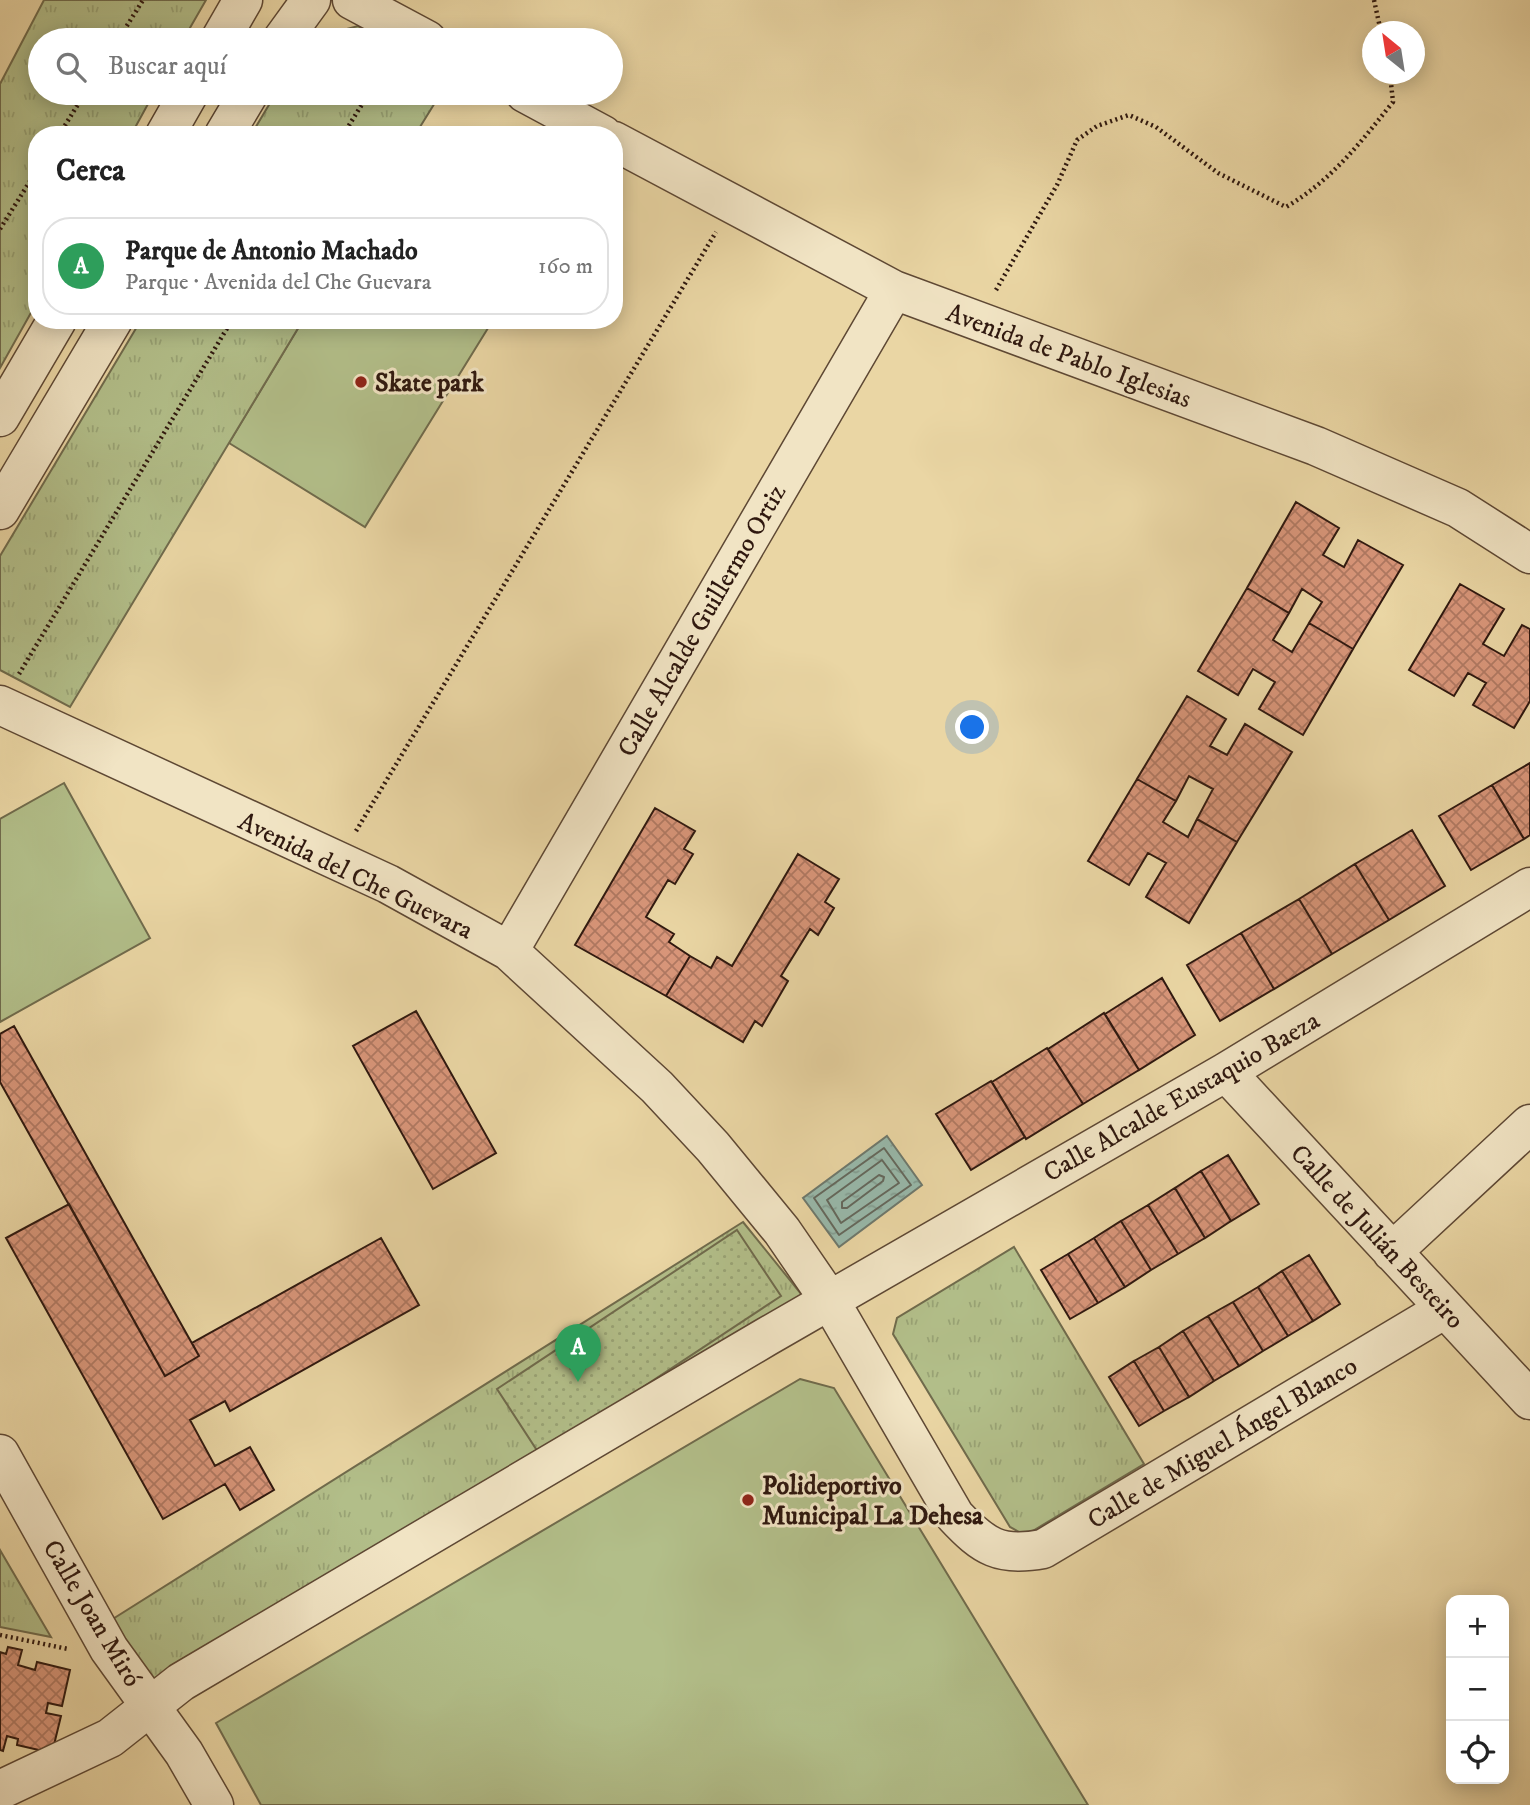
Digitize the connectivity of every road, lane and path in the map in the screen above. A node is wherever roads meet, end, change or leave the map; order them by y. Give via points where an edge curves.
1 (143, 0) edge
2 (243, 0) edge
3 (312, 0) edge
4 (352, 0) edge
5 (1374, 0) edge
6 (1379, 21) edge
7 (126, 28) edge
8 (227, 28) edge
9 (291, 28) edge
10 (404, 28) edge
11 (1391, 84) edge
12 (78, 105) edge
13 (182, 105) edge
14 (242, 105) edge
15 (362, 105) edge
16 (547, 105) edge
17 (65, 126) edge
18 (169, 126) edge
19 (229, 126) edge
20 (349, 126) edge
21 (586, 126) edge
22 (623, 146) edge
23 (28, 184) edge
24 (733, 204) junction
25 (0, 229) edge
26 (894, 290) junction
27 (978, 321) junction
28 (52, 329) edge
29 (108, 329) edge
30 (227, 329) edge
31 (0, 417) edge
32 (0, 510) edge
33 (1530, 554) edge
34 (0, 705) edge
35 (338, 862) junction
36 (1530, 887) edge
37 (509, 951) junction
38 (1226, 1072) junction
39 (1530, 1124) edge
40 (1392, 1252) junction
41 (830, 1301) junction
42 (1445, 1309) junction
43 (1530, 1400) edge
44 (0, 1454) edge
45 (993, 1549) joint
46 (150, 1704) junction
47 (0, 1790) edge
48 (214, 1805) edge

1 - 7 path
2 - 8 street
3 - 9 street
4 - 10 street
5 - 6 path
11 - 27 path via 1393,102 1349,158 1315,190 1286,207 1218,173 1156,127 1129,115 1097,126 1077,140 1057,184
12 - 17 path
13 - 18 street
14 - 19 street
15 - 20 path
16 - 21 street
22 - 24 street, Avenida de Pablo Iglesias
23 - 25 path
24 - 26 street, Avenida de Pablo Iglesias
24 - 35 path
26 - 27 street, Avenida de Pablo Iglesias
26 - 37 street, Calle Alcalde Guillermo Ortiz
27 - 33 street, Avenida de Pablo Iglesias via 1316,446 1458,508
28 - 31 street
29 - 32 street
30 - 34 path
34 - 35 street, Avenida del Che Guevara
35 - 37 street, Avenida del Che Guevara via 388,884
36 - 38 street, Calle Alcalde Eustaquio Baeza
37 - 41 street, Avenida del Che Guevara via 657,1087 713,1147 782,1231
38 - 40 street, Calle de Julián Besteiro
38 - 41 street, Calle Alcalde Eustaquio Baeza
39 - 40 street
40 - 42 street, Calle de Julián Besteiro
41 - 45 street, Avenida del Che Guevara via 955,1516
41 - 46 street, Calle Alcalde Eustaquio Baeza
42 - 43 street, Calle de Julián Besteiro
42 - 45 street, Calle de Miguel Ángel Blanco via 1043,1549 1017,1554
44 - 46 street, Calle Joan Miró via 108,1649
46 - 47 street, Calle Alcalde Eustaquio Baeza via 110,1738
46 - 48 street, Calle Joan Miró

